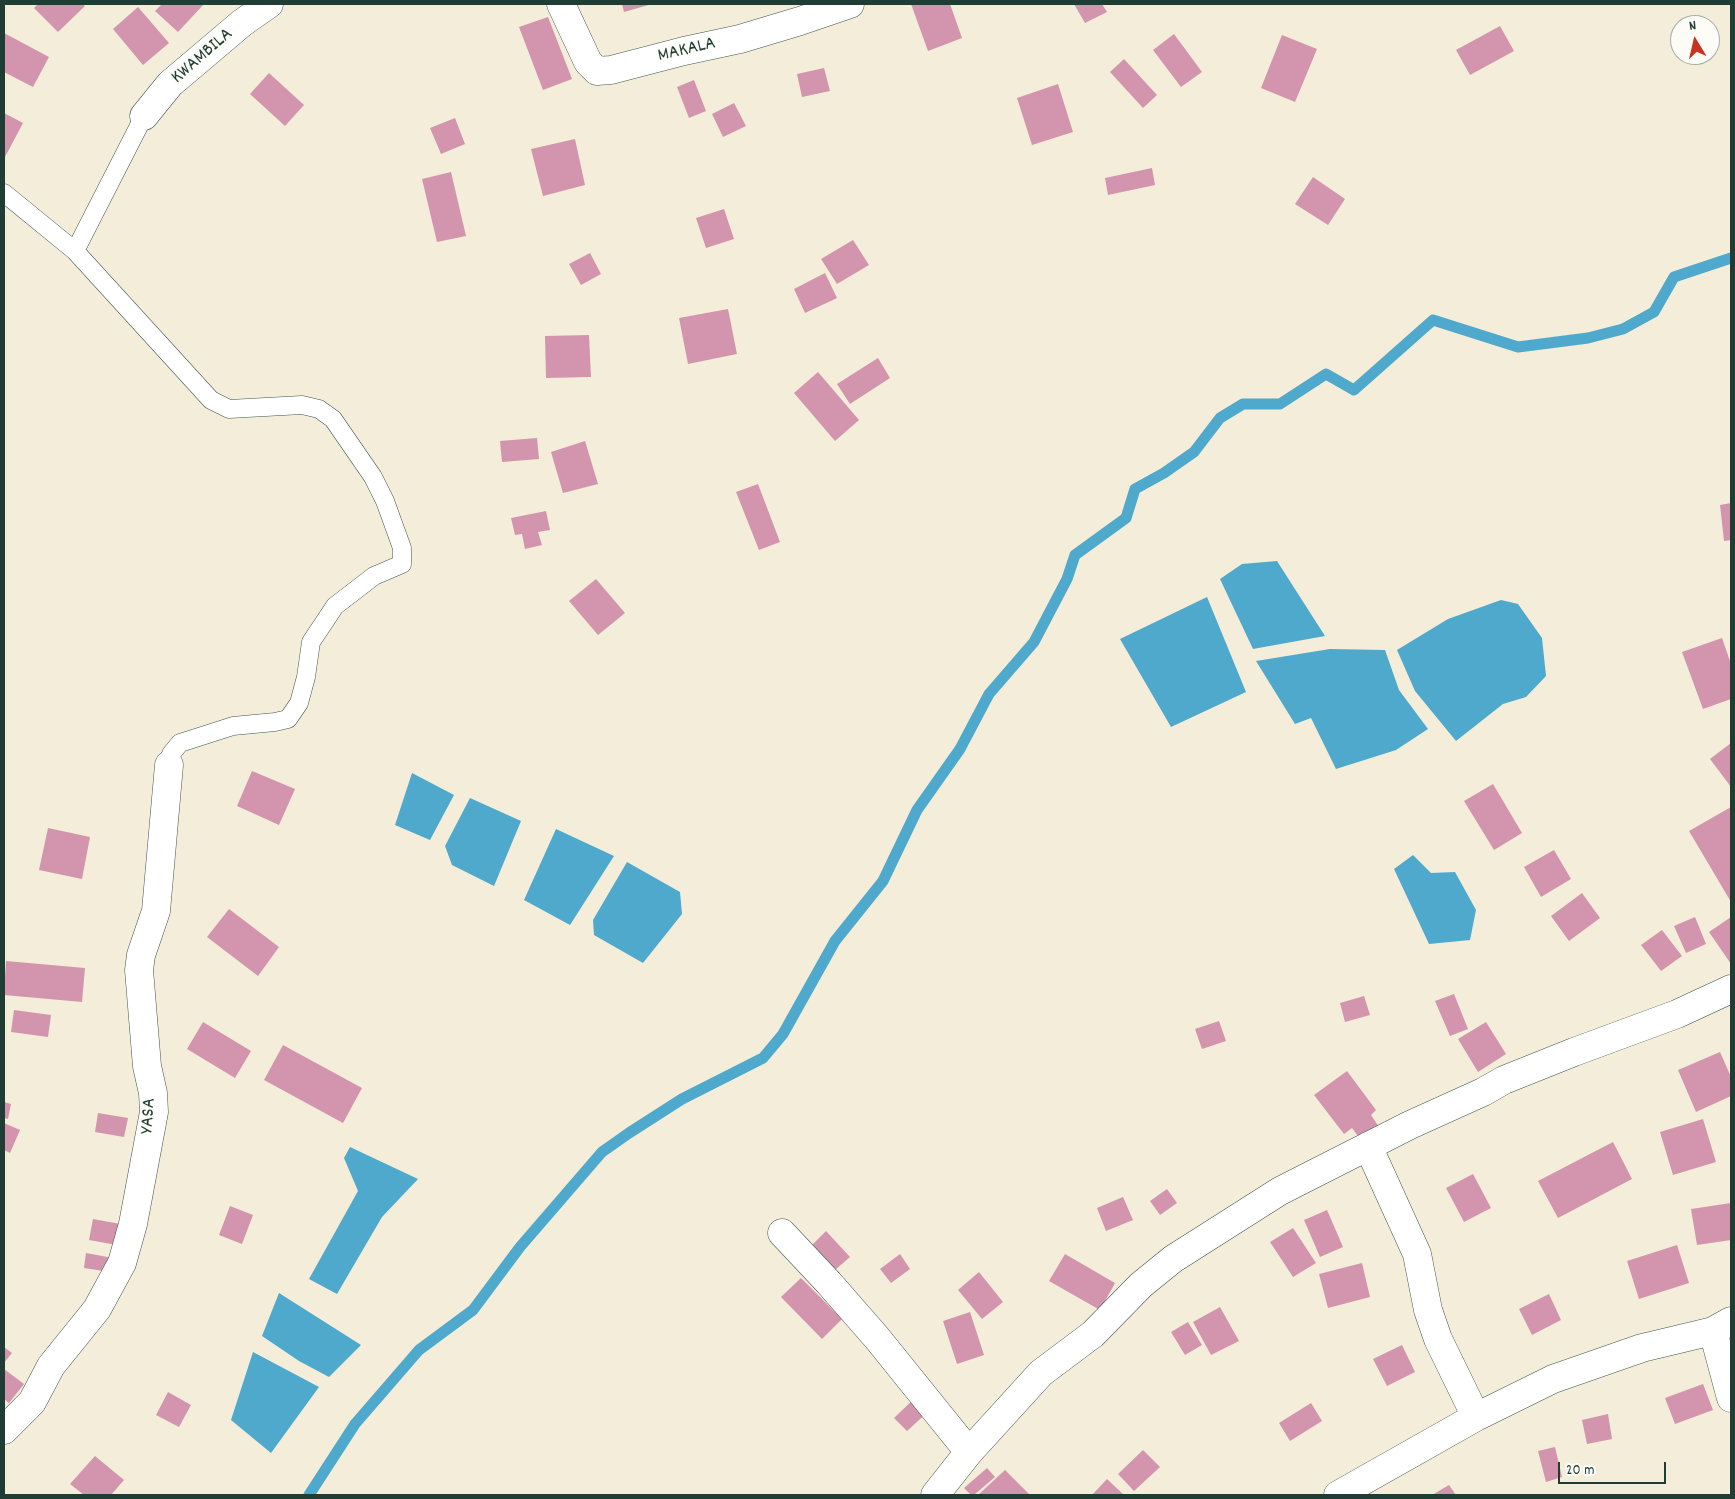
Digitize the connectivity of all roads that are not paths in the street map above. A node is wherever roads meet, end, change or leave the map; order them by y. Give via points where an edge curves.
1 (269, 4) edge
2 (561, 4) edge
3 (850, 4) edge
4 (144, 116) joint
5 (4, 193) edge
6 (75, 251) junction
7 (169, 765) joint
8 (1731, 989) edge
9 (1368, 1146) junction
10 (782, 1233) dead end
11 (1722, 1326) edge
12 (1731, 1398) edge
13 (1476, 1417) junction
14 (4, 1430) edge
15 (970, 1452) junction
16 (935, 1495) edge
17 (1338, 1495) edge

1 - 4 street, KWAMBILA via 170,84
2 - 3 street, MAKALA via 588,62 597,71 740,39
4 - 6 lane
5 - 6 lane
6 - 7 lane via 211,400 228,409 302,405 319,409 333,419 373,477 402,548 402,564 374,576 330,613 311,642 299,703 288,718 233,726 180,743 171,754
7 - 14 street, YASA via 157,903 139,970 154,1112 133,1224 122,1263 98,1309 51,1366 32,1402
8 - 9 street via 1677,1014 1504,1080
9 - 13 street via 1417,1254 1428,1310 1438,1339
9 - 15 street via 1280,1191 1173,1259 1141,1285 1093,1334 1041,1374
10 - 15 street via 829,1282
11 - 12 street
11 - 13 street via 1642,1348 1553,1379
13 - 17 street
15 - 16 street

